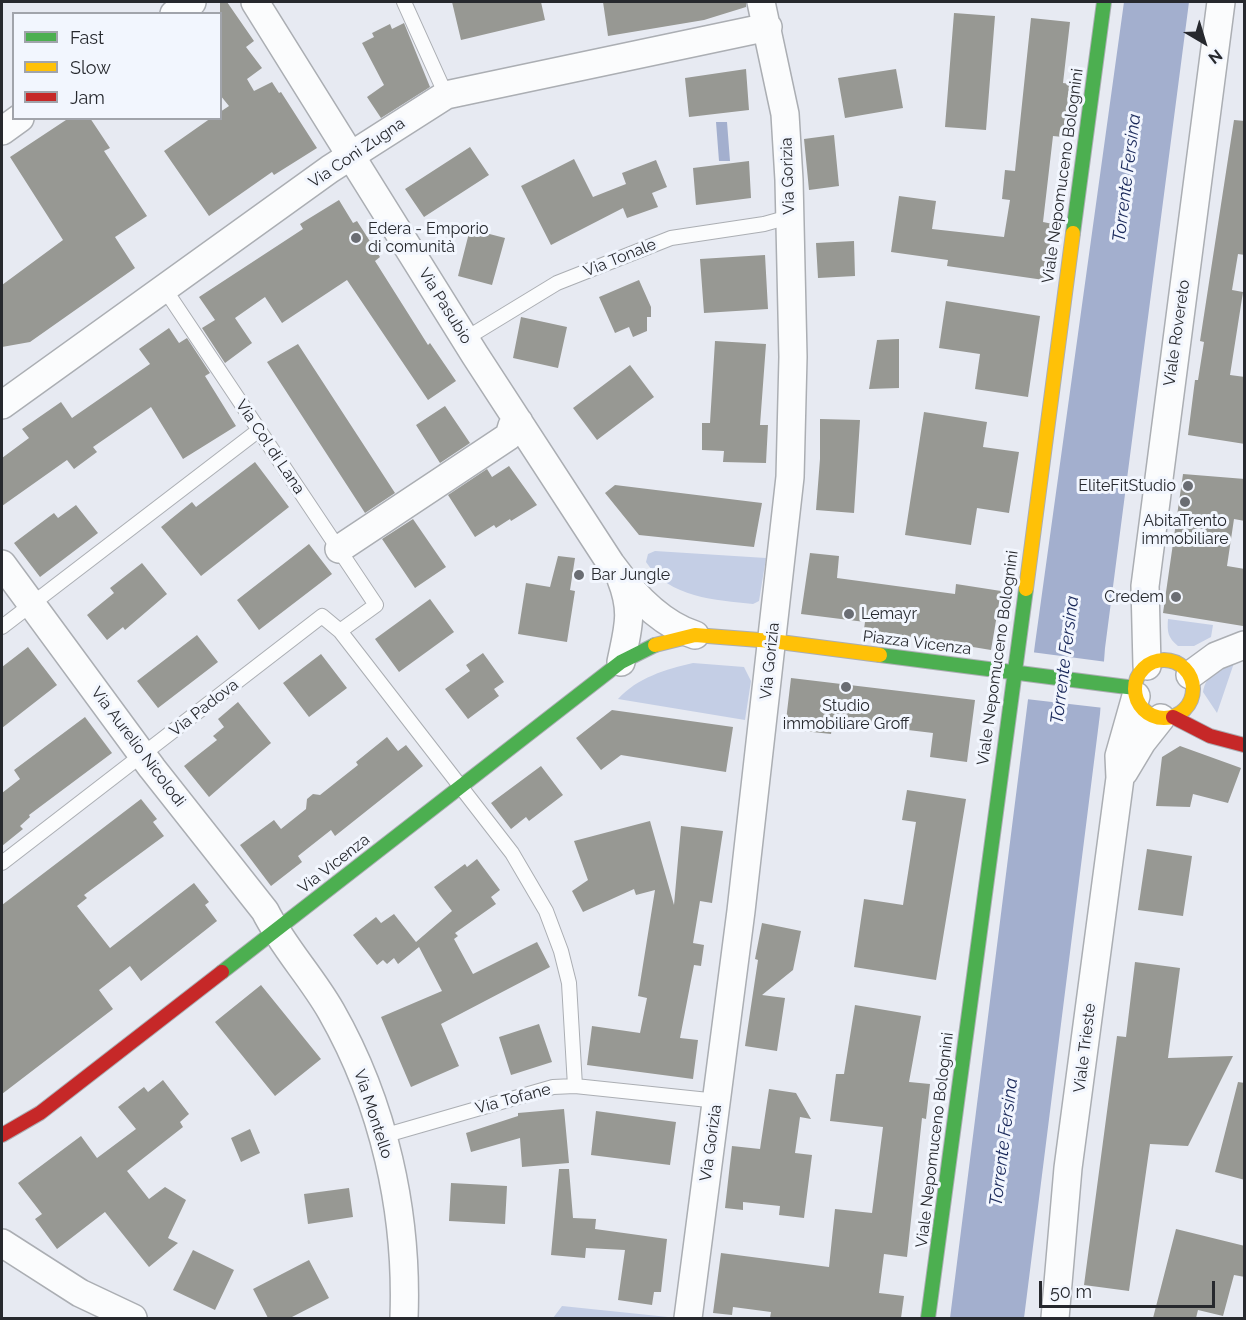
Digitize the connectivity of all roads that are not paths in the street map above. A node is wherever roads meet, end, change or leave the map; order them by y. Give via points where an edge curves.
1 (192, 2) edge
2 (255, 2) edge
3 (404, 2) edge
4 (761, 2) edge
5 (1104, 2) edge
6 (1221, 2) edge
7 (177, 12) edge
8 (768, 27) junction
9 (446, 94) junction
10 (17, 120) edge
11 (2, 131) edge
12 (350, 156) junction
13 (789, 217) junction
14 (164, 288) junction
15 (465, 339) junction
16 (2, 405) edge
17 (519, 422) junction
18 (259, 430) junction
19 (339, 549) junction
20 (2, 564) edge
21 (620, 578) junction
22 (32, 604) junction
23 (2, 627) edge
24 (340, 631) junction
25 (694, 635) junction
26 (772, 641) junction
27 (1245, 645) edge
28 (621, 662) junction
29 (1020, 673) junction
30 (1140, 684) junction
31 (1191, 686) junction
32 (1203, 709) dead end
33 (1167, 717) junction
34 (1219, 724) dead end
35 (1243, 744) edge
36 (143, 755) junction
37 (1120, 778) junction
38 (461, 786) junction
39 (2, 863) edge
40 (275, 931) junction
41 (575, 1086) junction
42 (718, 1101) junction
43 (11, 1131) edge
44 (383, 1136) junction
45 (2, 1146) edge
46 (2, 1243) edge
47 (133, 1318) edge
48 (404, 1318) edge
49 (688, 1318) edge
50 (928, 1318) edge
51 (1055, 1318) edge

1 - 7 street
2 - 12 street, Via Pasubio
3 - 9 lane
4 - 8 street, Via Gorizia
5 - 29 main road, Viale Nepomuceno Bolognini
6 - 30 street, Viale Rovereto via 1146,586
8 - 9 street, Via Coni Zugna
8 - 13 street, Via Gorizia via 785,114
9 - 12 street, Via Coni Zugna
10 - 11 street
12 - 14 street, Via Coni Zugna
12 - 15 street, Via Pasubio
13 - 15 lane, Via Tonale via 672,238 557,283
13 - 26 street, Via Gorizia via 793,357 790,477
14 - 16 street, Via Coni Zugna
14 - 18 lane, Via Col di Lana
15 - 17 street, Via Pasubio
17 - 19 street via 512,426 509,436
17 - 21 street, Via Pasubio
18 - 19 lane, Via Col di Lana
18 - 22 lane
19 - 24 lane, Via Col di Lana via 376,605
20 - 22 street, Via Aurelio Nicolodi
21 - 25 street, Via Pasubio via 665,622
21 - 28 street, Via Pasubio via 629,601
22 - 23 lane
22 - 36 street, Via Aurelio Nicolodi
24 - 36 lane, Via Padova via 322,616
24 - 38 lane
25 - 26 main road, Piazza Vicenza
25 - 28 main road, Via Vicenza via 654,645
26 - 29 main road, Piazza Vicenza
26 - 42 street, Via Gorizia
27 - 31 street via 1216,656
28 - 38 main road, Via Vicenza
29 - 30 main road, Piazza Vicenza via 1108,685
29 - 50 main road, Viale Nepomuceno Bolognini
30 - 31 main road, Piazza Vicenza via 1163,660 1182,666
30 - 33 main road via 1147,712
30 - 37 street, Viale Trieste via 1119,756
31 - 32 main road, Piazza Vicenza
31 - 33 main road via 1184,710
33 - 35 main road via 1210,736
33 - 37 street, Viale Trieste via 1142,742
34 - 35 main road
36 - 39 lane, Via Padova
36 - 40 street, Via Aurelio Nicolodi via 265,912
37 - 51 street, Viale Trieste via 1068,1168
38 - 40 main road, Via Vicenza
38 - 41 lane via 512,853 546,911 569,983
40 - 43 main road, Via Vicenza
40 - 44 street, Via Montello via 331,1011
41 - 42 lane, Via Tofane
41 - 44 lane, Via Tofane via 553,1087
42 - 49 street, Via Gorizia
43 - 45 street
44 - 48 street, Via Montello via 402,1221
46 - 47 street via 72,1288

